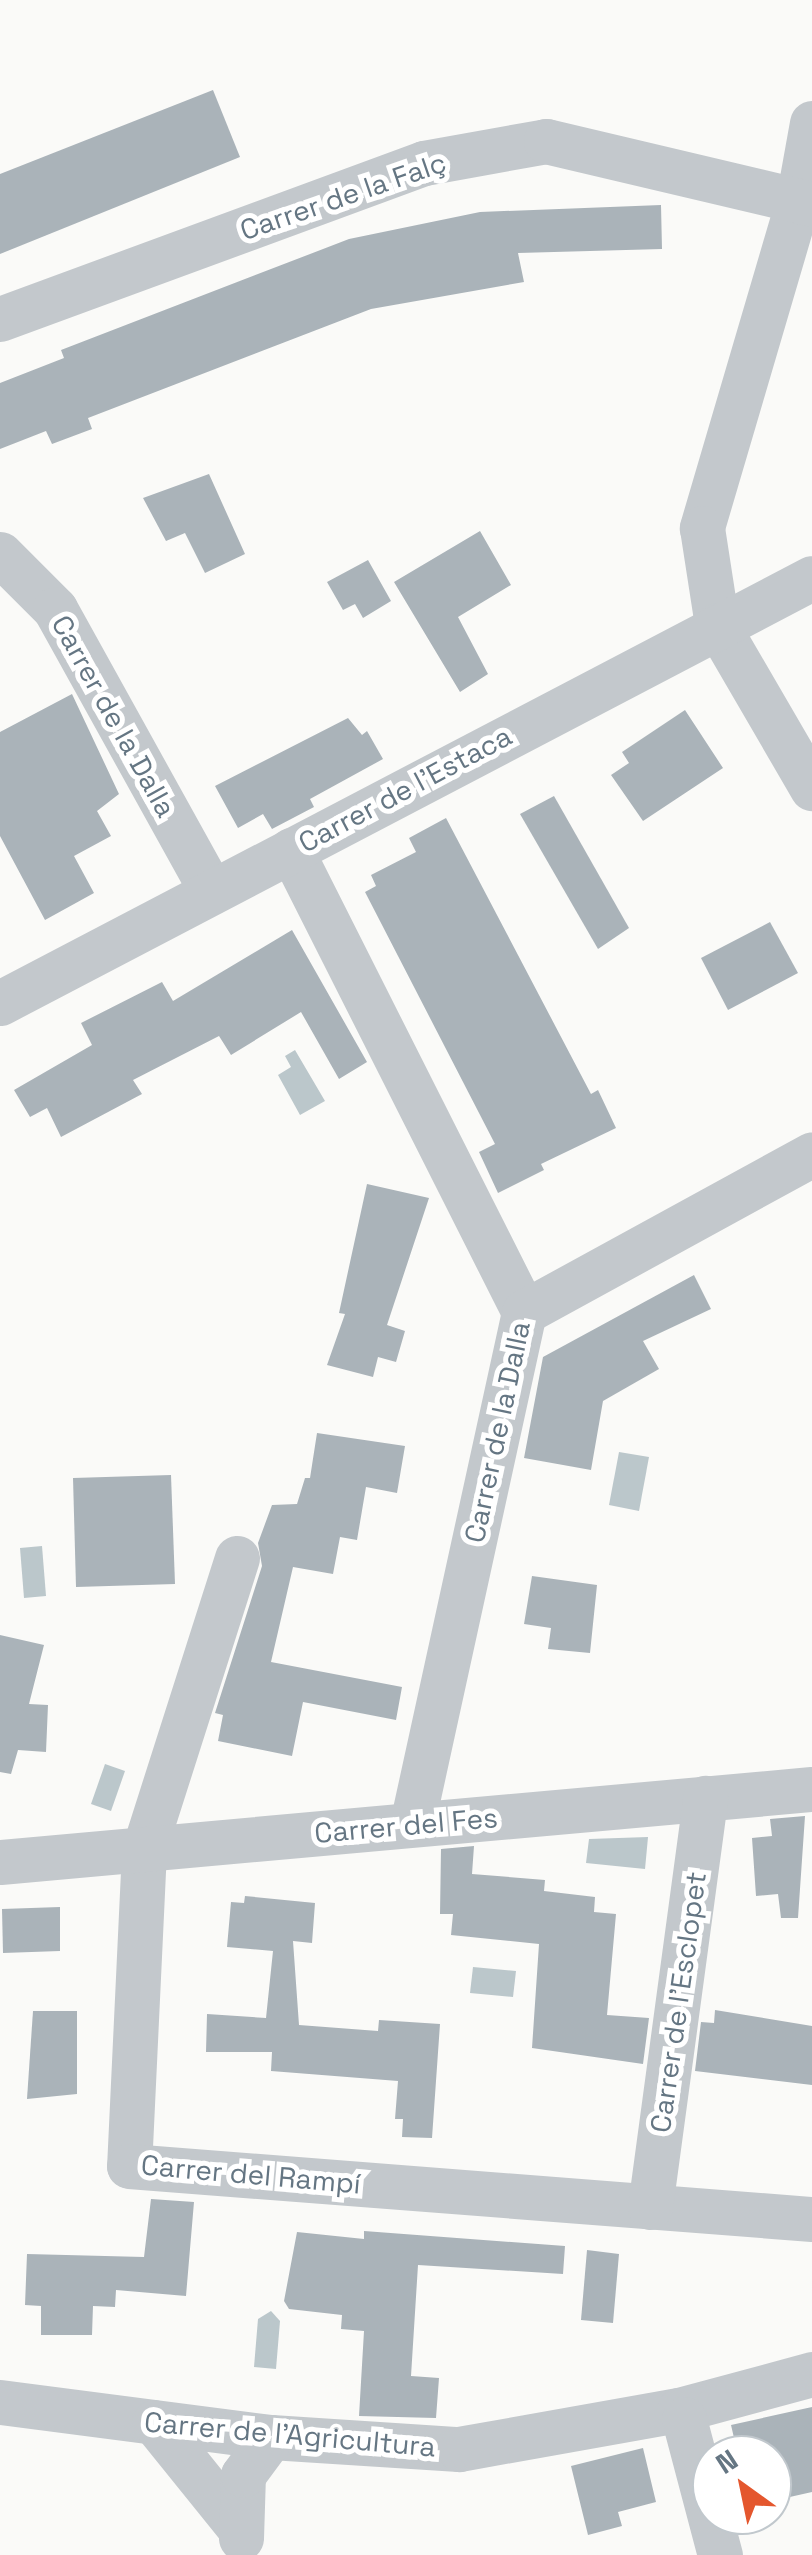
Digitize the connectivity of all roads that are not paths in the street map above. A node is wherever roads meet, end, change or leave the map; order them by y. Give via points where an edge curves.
1 (812, 123) edge
2 (805, 202) edge
3 (0, 320) edge
4 (0, 554) edge
5 (812, 578) edge
6 (717, 625) junction
7 (812, 788) edge
8 (290, 850) junction
9 (211, 890) junction
10 (0, 1002) edge
11 (812, 1154) edge
12 (524, 1312) junction
13 (237, 1558) dead end
14 (812, 1789) edge
15 (705, 1798) junction
16 (412, 1824) junction
17 (144, 1850) junction
18 (0, 1862) edge
19 (650, 2207) junction
20 (812, 2218) edge
21 (812, 2374) edge
22 (0, 2402) edge
23 (684, 2420) dead end
24 (154, 2422) junction
25 (271, 2437) junction
26 (241, 2540) edge
27 (720, 2555) edge

1 - 2 street
2 - 3 street, Carrer de la Falç via 546,141 424,163
2 - 6 street via 702,528
4 - 9 street, Carrer de la Dalla via 55,609
5 - 6 street, Carrer de l'Estaca
6 - 7 street
6 - 8 street, Carrer de l'Estaca
8 - 9 street, Carrer de l'Estaca
8 - 12 street, Carrer de la Dalla
9 - 10 street, Carrer de l'Estaca
11 - 12 street
12 - 16 street, Carrer de la Dalla
13 - 17 street, Carrer del Rampí
14 - 15 street, Carrer del Fes
15 - 16 street, Carrer del Fes
15 - 19 street, Carrer de l'Esclopet
16 - 17 street, Carrer del Fes
17 - 18 street, Carrer del Fes
17 - 19 street, Carrer del Rampí via 129,2166
19 - 20 street, Carrer del Rampí
21 - 25 street, Carrer de l'Agricultura via 679,2410 459,2450
22 - 24 street, Carrer de l'Agricultura
23 - 27 street
24 - 25 street, Carrer de l'Agricultura
24 - 26 street
25 - 26 street via 244,2475

